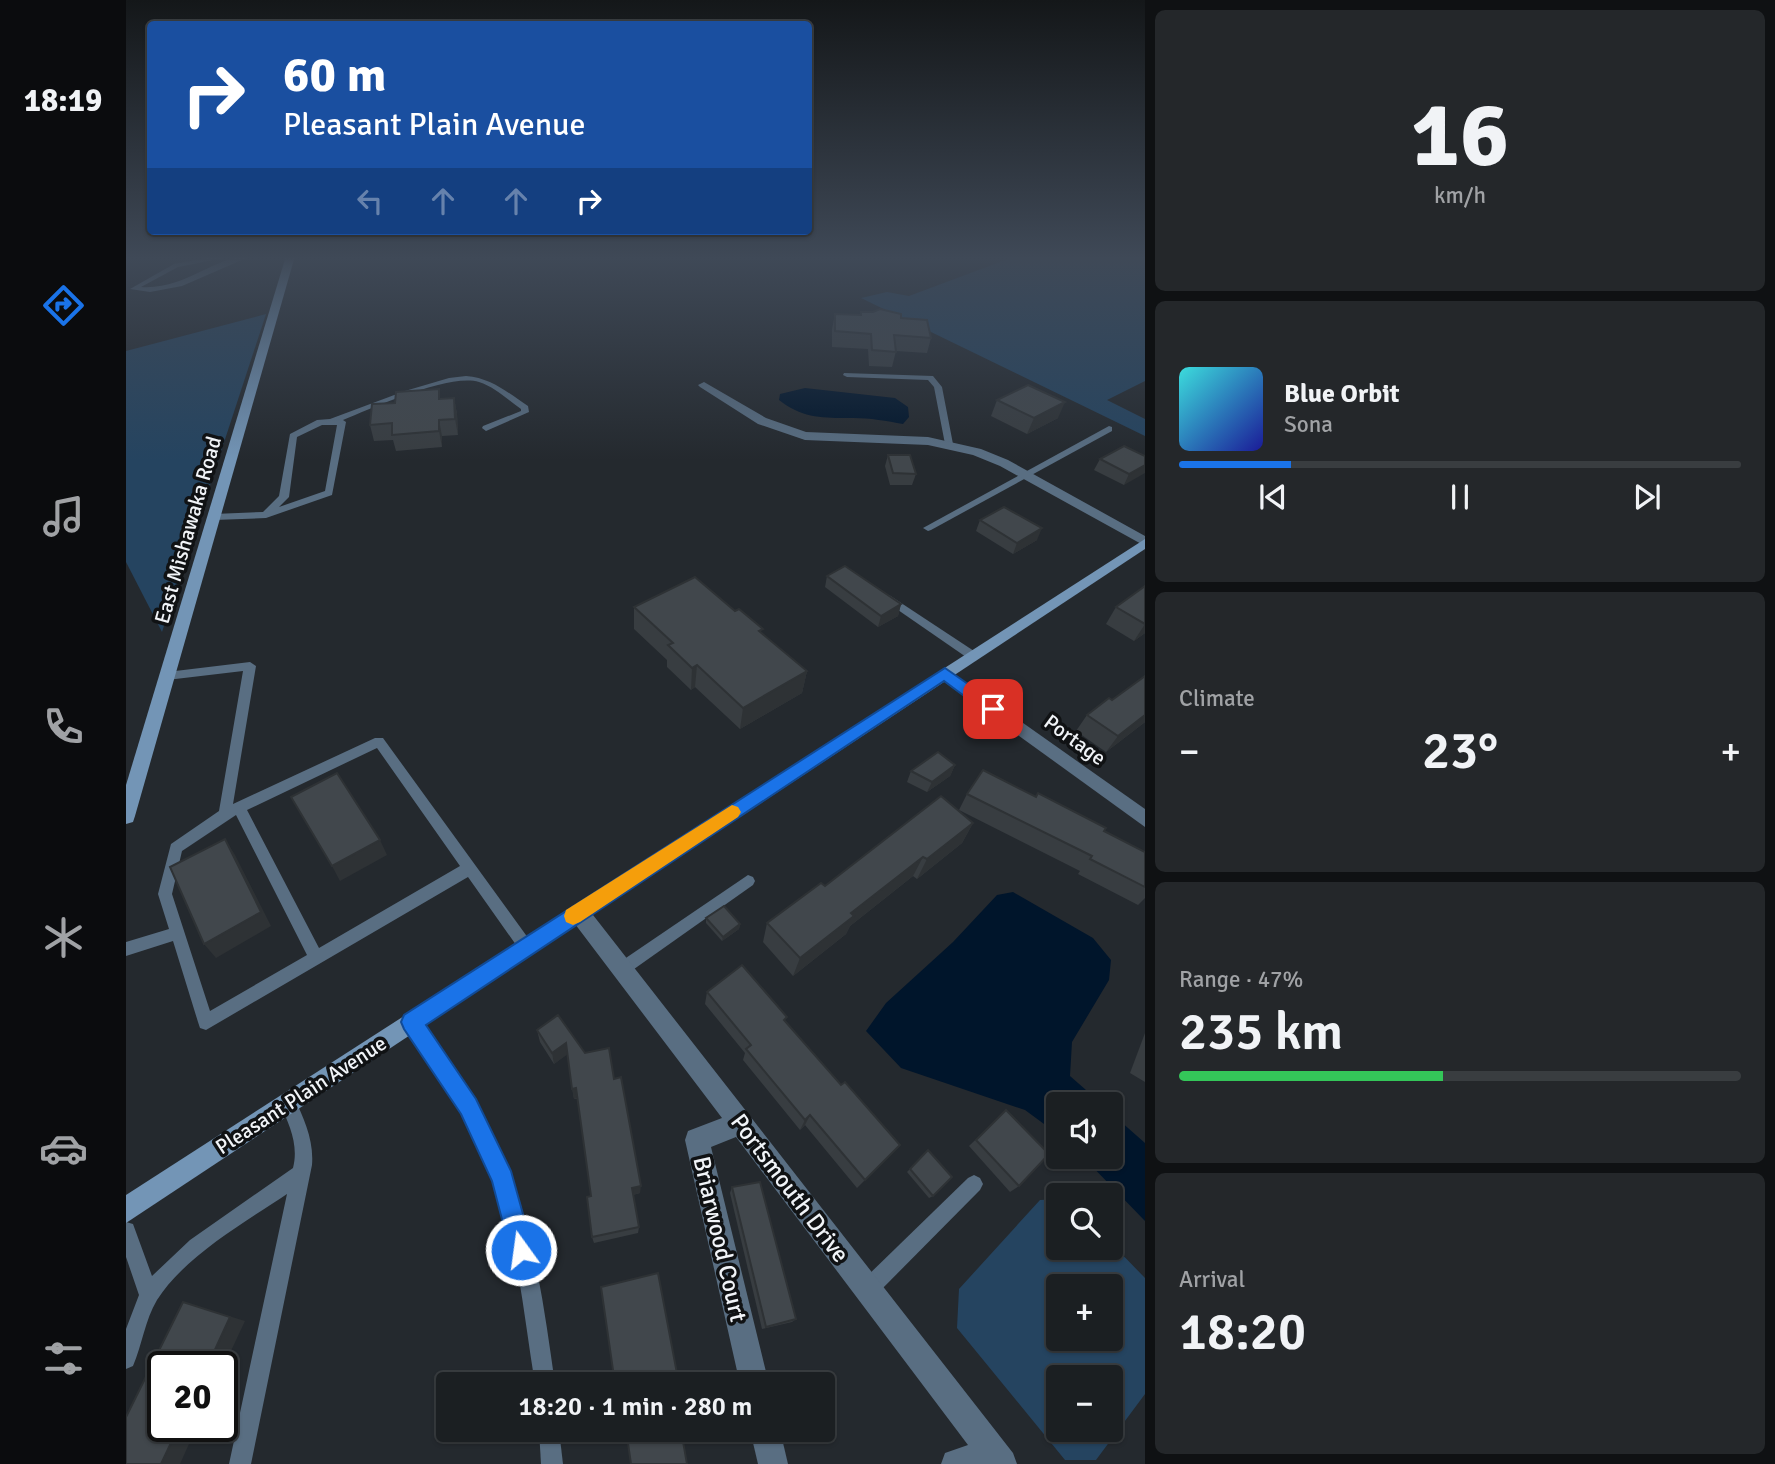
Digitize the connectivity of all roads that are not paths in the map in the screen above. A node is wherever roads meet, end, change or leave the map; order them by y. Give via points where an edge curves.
1 (271, 324) edge
2 (847, 375) dead end
3 (704, 385) dead end
4 (334, 420) junction
5 (486, 428) dead end
6 (1109, 429) dead end
7 (949, 444) junction
8 (1024, 475) junction
9 (266, 515) junction
10 (214, 517) junction
11 (928, 528) dead end
12 (1145, 542) edge
13 (874, 588) edge
14 (973, 656) junction
15 (945, 674) junction
16 (167, 676) junction
17 (239, 808) junction
18 (225, 814) junction
19 (126, 816) edge
20 (1145, 819) edge
21 (470, 868) junction
22 (748, 881) dead end
23 (579, 913) junction
24 (176, 933) junction
25 (526, 947) junction
26 (126, 950) edge
27 (316, 958) junction
28 (622, 969) junction
29 (412, 1022) junction
30 (288, 1103) junction
31 (740, 1123) junction
32 (300, 1174) junction
33 (974, 1185) dead end
34 (126, 1210) edge
35 (126, 1231) edge
36 (868, 1290) junction
37 (149, 1295) junction
38 (126, 1359) edge
39 (543, 1372) edge
40 (751, 1372) edge
41 (551, 1442) edge
42 (768, 1442) edge
43 (997, 1458) edge
44 (240, 1464) edge
45 (552, 1464) edge
46 (773, 1464) edge
47 (956, 1464) edge

1 - 10 main road, East Mishawaka Road
2 - 7 lane via 930,378 938,387
3 - 7 street via 762,421 805,436
4 - 5 lane via 448,380 469,377 481,379 525,408 525,412
4 - 9 lane via 293,436 284,497
4 - 9 lane via 342,422 329,493
6 - 8 lane
7 - 8 street
8 - 11 lane
8 - 12 street
9 - 10 lane
10 - 16 main road, East Mishawaka Road
12 - 14 main road, Pleasant Plain Avenue
13 - 14 lane
14 - 15 main road, Pleasant Plain Avenue
15 - 20 street, Portage
15 - 23 main road, Pleasant Plain Avenue
16 - 18 lane via 250,666
16 - 19 main road, East Mishawaka Road
17 - 18 lane
17 - 21 lane via 379,741
17 - 27 lane
18 - 24 lane via 176,848 165,894
21 - 25 lane
21 - 27 lane
22 - 28 lane
23 - 25 main road, Pleasant Plain Avenue
23 - 28 street, Portsmouth Drive
24 - 26 lane
24 - 27 lane via 206,1022
25 - 29 main road, Pleasant Plain Avenue
28 - 31 street, Portsmouth Drive
29 - 30 main road, Pleasant Plain Avenue
29 - 39 lane via 468,1107 503,1179
30 - 32 lane via 305,1151
30 - 34 main road, Pleasant Plain Avenue
31 - 36 street, Portsmouth Drive
31 - 40 street, Briarwood Court via 697,1140
32 - 37 lane via 184,1257
32 - 44 lane
33 - 36 lane
35 - 37 lane
36 - 43 street, Portsmouth Drive
37 - 38 lane
41 - 45 lane
42 - 46 street
43 - 47 street

